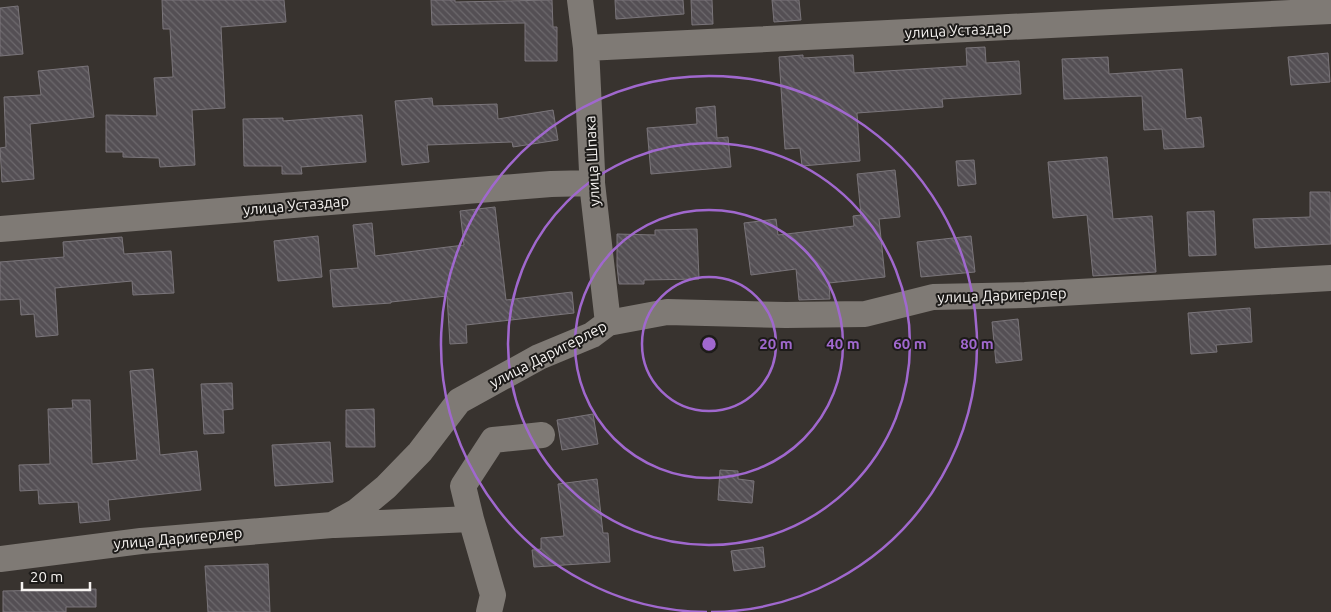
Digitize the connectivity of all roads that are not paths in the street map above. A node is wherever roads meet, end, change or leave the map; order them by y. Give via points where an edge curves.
1 (580, 0) edge
2 (1331, 11) edge
3 (586, 48) junction
4 (592, 183) junction
5 (0, 229) edge
6 (1331, 278) edge
7 (608, 323) junction
8 (542, 435) dead end
9 (471, 519) junction
10 (332, 525) junction
11 (0, 559) edge
12 (489, 612) edge

1 - 3 street, улица Шпака
2 - 3 street, улица Устаздар
3 - 4 street, улица Шпака
4 - 5 street, улица Устаздар
4 - 7 street, улица Шпака
6 - 7 street, улица Даригерлер via 933,297 865,314 667,312
7 - 10 street, улица Даригерлер via 592,335 539,357 458,401 420,452 386,487 357,511
8 - 9 street via 493,440 463,486
9 - 10 street
9 - 12 street via 493,595
10 - 11 street, улица Даригерлер via 141,541

